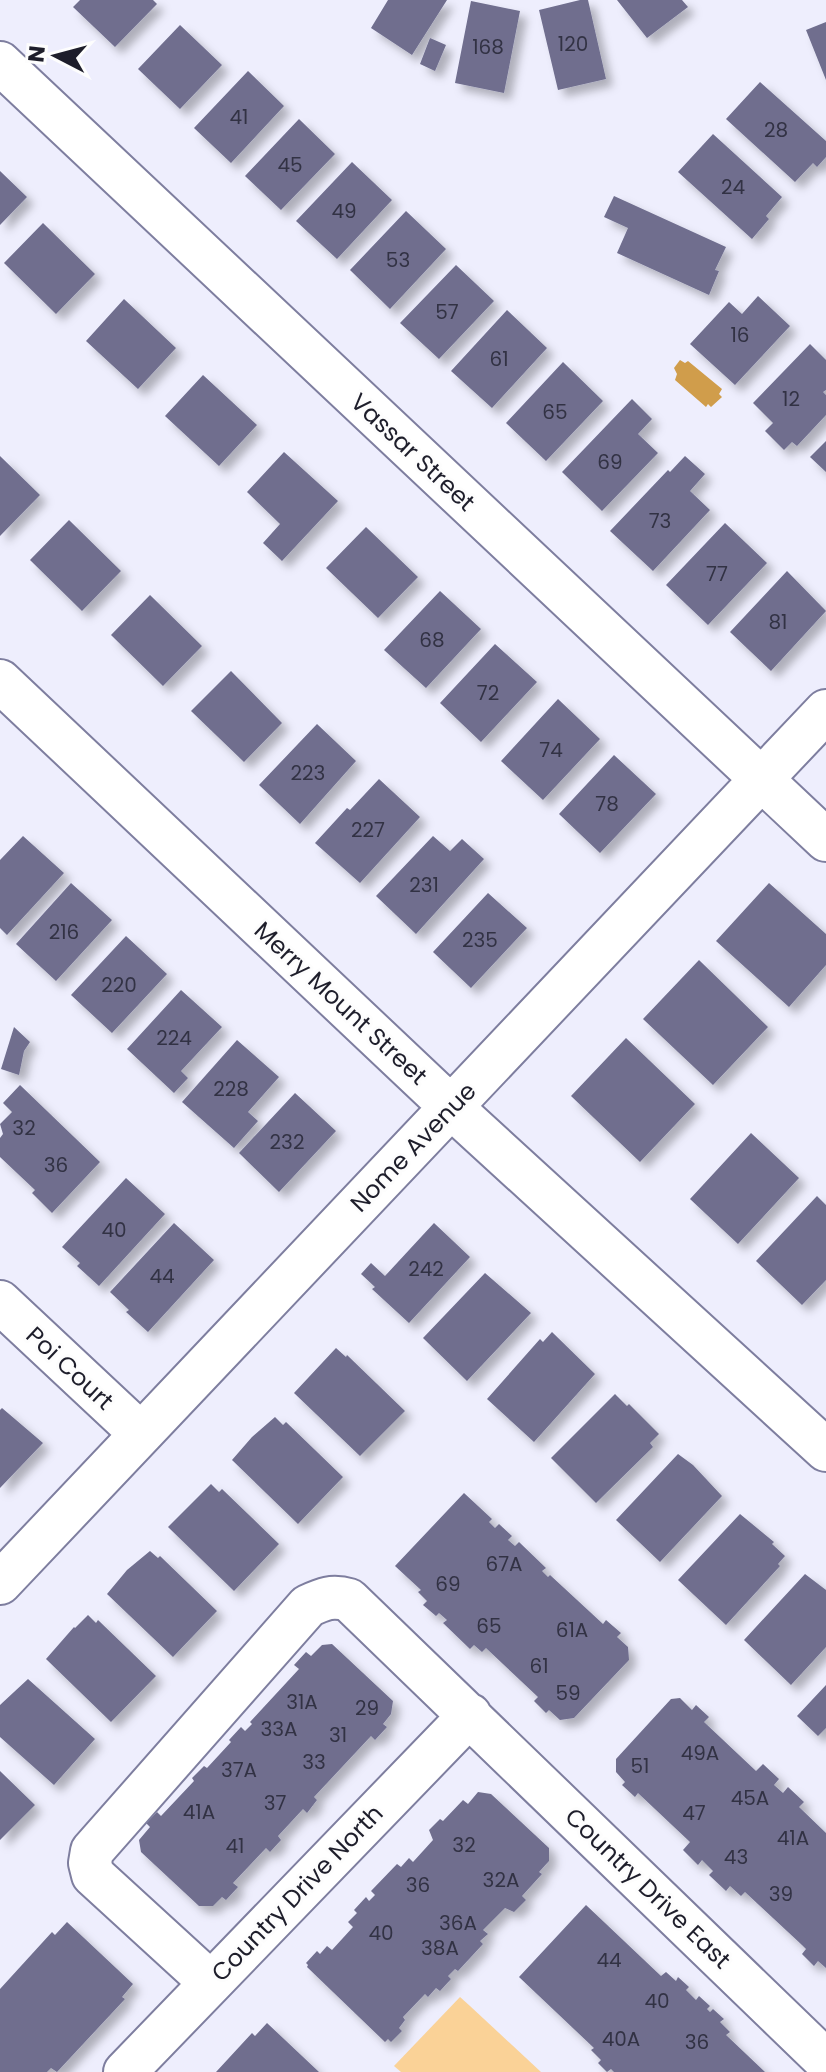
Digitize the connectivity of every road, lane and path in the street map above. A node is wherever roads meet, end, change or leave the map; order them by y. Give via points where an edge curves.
1 (0, 63) edge
2 (0, 681) edge
3 (826, 711) edge
4 (761, 779) junction
5 (826, 840) edge
6 (451, 1107) junction
7 (0, 1302) edge
8 (140, 1433) junction
9 (826, 1450) edge
10 (0, 1583) edge
11 (470, 1715) junction
12 (211, 1983) junction
13 (826, 2061) edge
14 (125, 2072) edge

1 - 4 street, Vassar Street
2 - 6 street, Merry Mount Street
3 - 4 street, Nome Avenue
4 - 5 street, Vassar Street
4 - 6 street, Nome Avenue
6 - 8 street, Nome Avenue
6 - 9 street, Merry Mount Street
7 - 8 street, Poi Court
8 - 10 street, Nome Avenue
11 - 12 street, Country Drive North
11 - 12 street, Country Drive East via 349,1600 338,1596 308,1606 92,1851 93,1875
11 - 13 street, Country Drive East
12 - 14 street, Country Drive North

